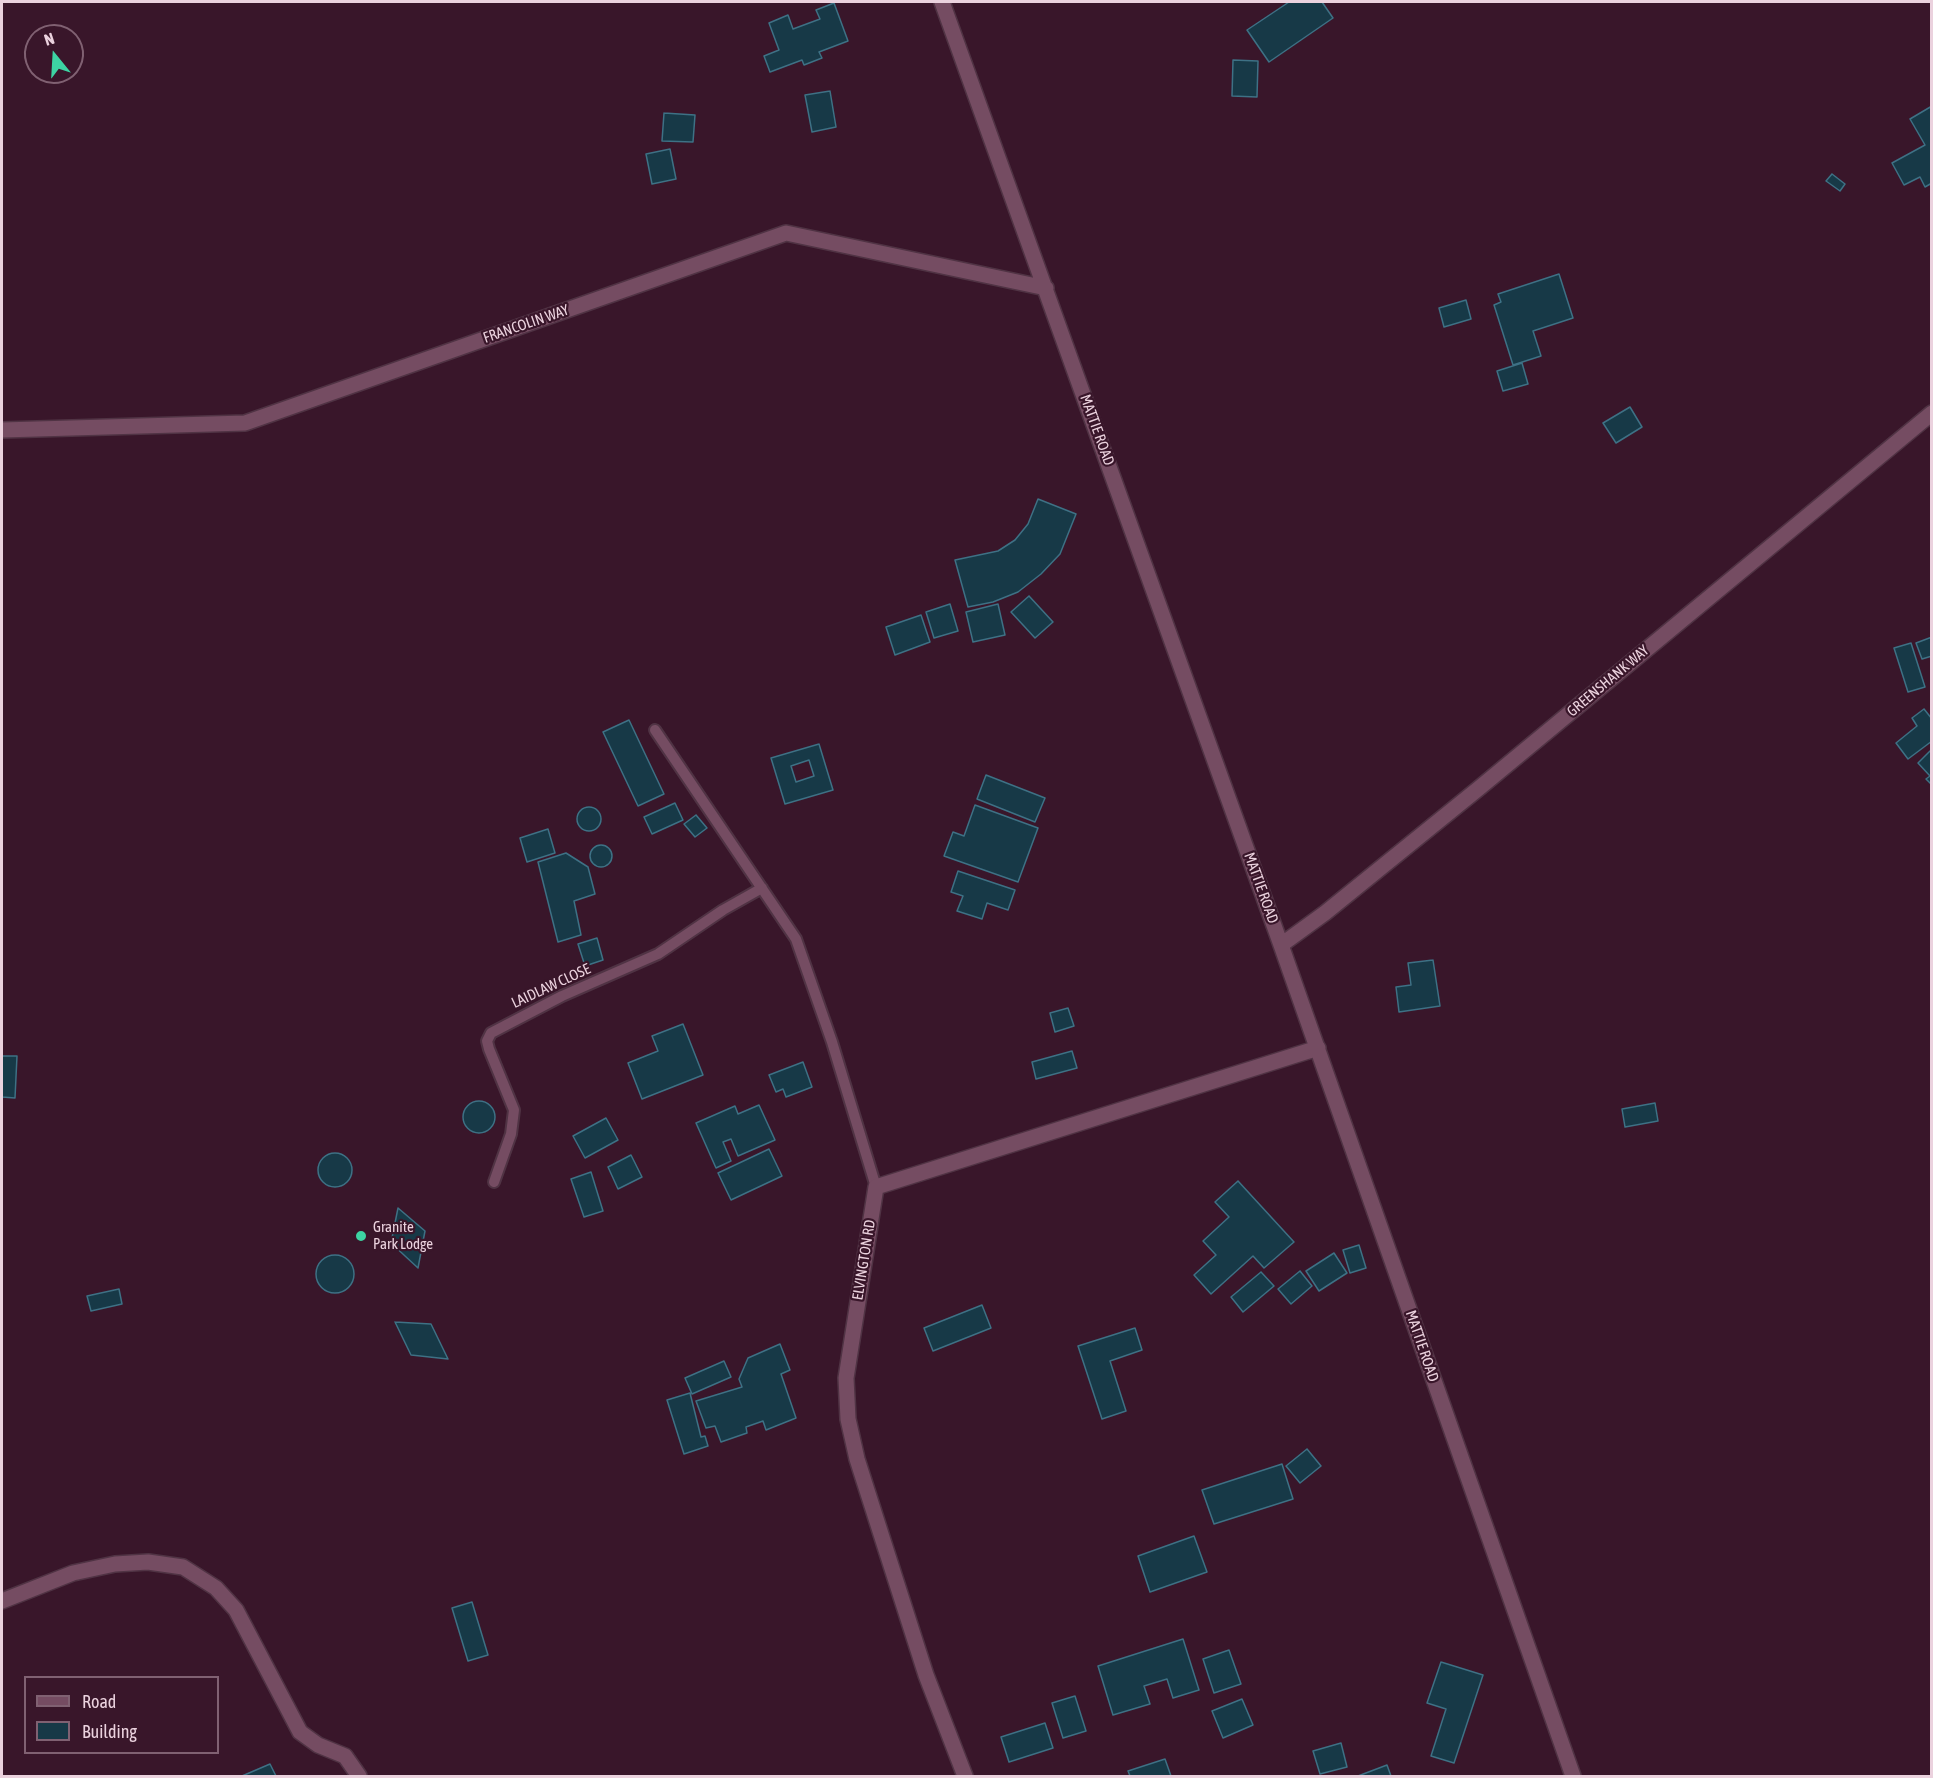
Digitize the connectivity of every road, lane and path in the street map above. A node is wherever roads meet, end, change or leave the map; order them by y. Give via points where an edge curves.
1 (942, 2) edge
2 (1046, 288) junction
3 (1932, 413) edge
4 (2, 430) edge
5 (655, 730) dead end
6 (762, 888) junction
7 (1281, 945) junction
8 (1318, 1048) junction
9 (494, 1182) dead end
10 (876, 1187) junction
11 (2, 1601) edge
12 (358, 1776) edge
13 (965, 1776) edge
14 (1573, 1776) edge

1 - 2 street, MATTIE ROAD
2 - 4 street, FRANCOLIN WAY via 786,233 245,423
2 - 7 street, MATTIE ROAD
3 - 7 street, GREENSHANK WAY via 1478,789
5 - 6 lane
6 - 9 lane, LAIDLAW CLOSE via 658,954 562,996 491,1033 489,1049 514,1110 511,1134
6 - 10 lane via 796,939 812,980
7 - 8 street, MATTIE ROAD
8 - 10 street
8 - 14 street, MATTIE ROAD
10 - 13 street, ELVINGTON RD via 846,1378 848,1419 857,1459 923,1664
11 - 12 street via 73,1573 115,1564 148,1562 183,1567 216,1588 236,1610 300,1732 345,1756

